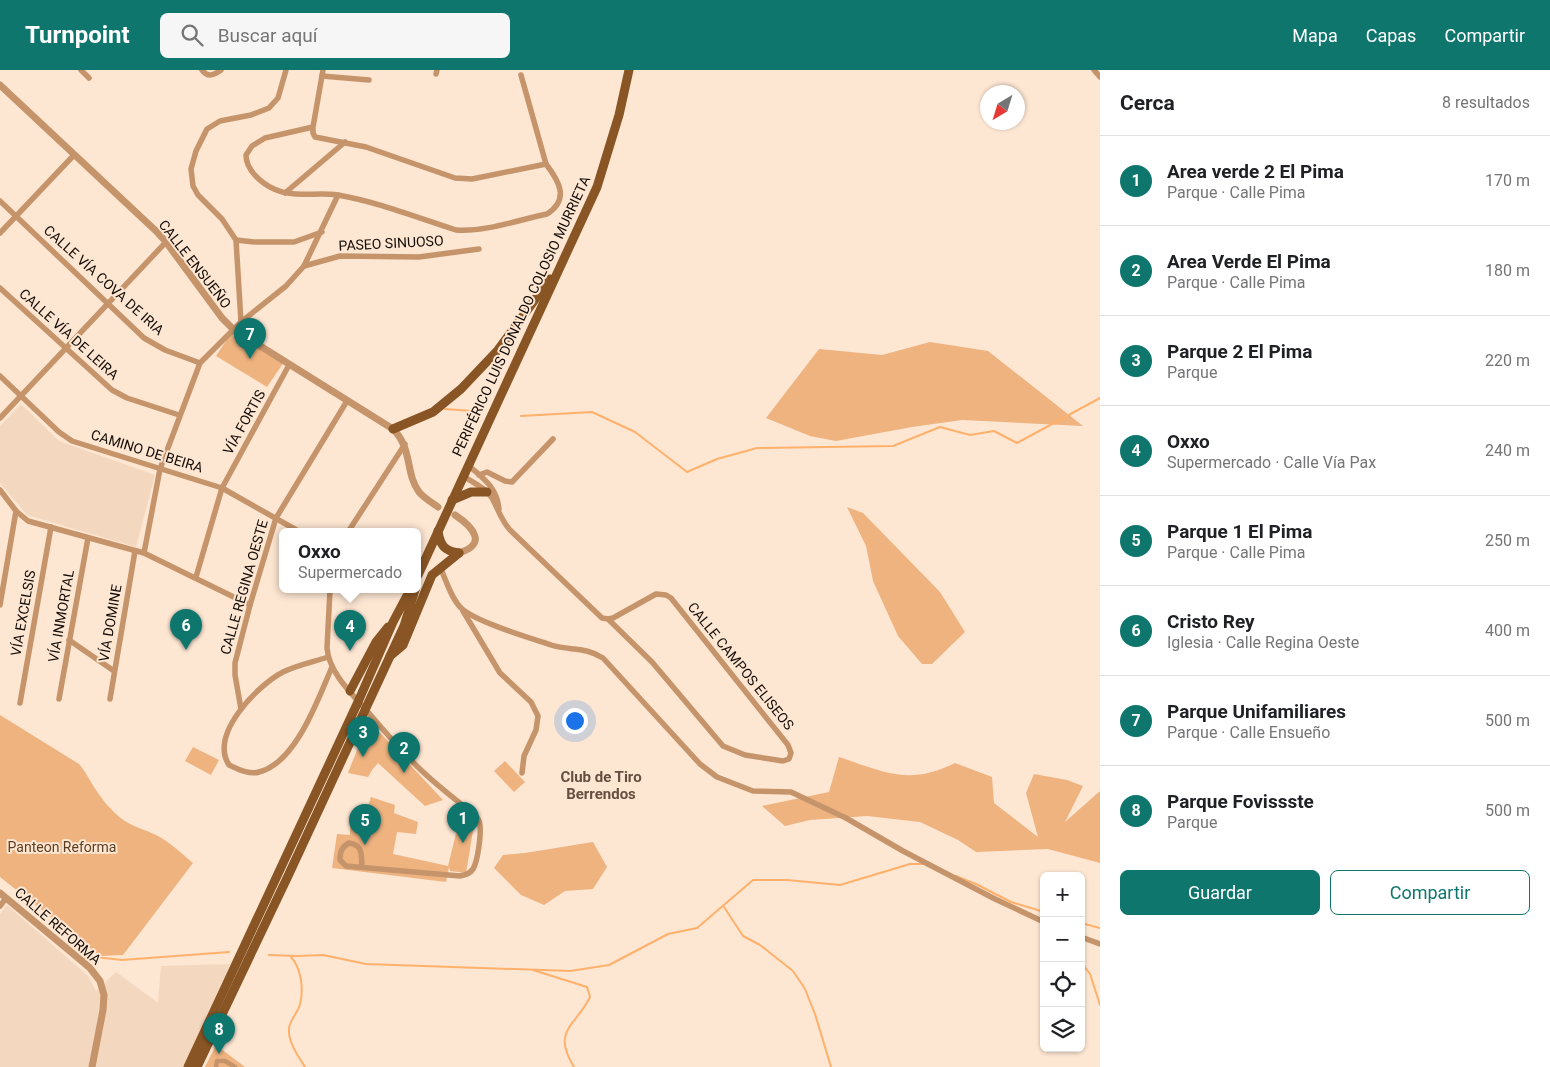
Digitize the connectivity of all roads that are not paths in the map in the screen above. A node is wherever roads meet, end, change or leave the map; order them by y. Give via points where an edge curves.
1 (81, 70) edge
2 (202, 70) edge
3 (221, 70) edge
4 (286, 70) edge
5 (629, 70) edge
6 (1094, 70) edge
7 (322, 73) edge
8 (521, 75) dead end
9 (89, 78) dead end
10 (1100, 78) edge
11 (369, 80) dead end
12 (0, 85) edge
13 (313, 127) junction
14 (345, 142) junction
15 (74, 155) junction
16 (546, 164) junction
17 (285, 193) junction
18 (338, 195) junction
19 (0, 201) edge
20 (16, 216) junction
21 (322, 232) junction
22 (0, 233) edge
23 (236, 240) junction
24 (166, 242) junction
25 (479, 250) dead end
26 (565, 258) junction
27 (304, 266) junction
28 (0, 288) edge
29 (109, 302) junction
30 (241, 322) junction
31 (233, 330) junction
32 (65, 348) junction
33 (200, 363) junction
34 (289, 365) junction
35 (0, 376) edge
36 (21, 396) junction
37 (347, 401) junction
38 (179, 415) junction
39 (0, 418) edge
40 (394, 429) junction
41 (554, 439) dead end
42 (405, 444) junction
43 (468, 465) junction
44 (160, 469) junction
45 (479, 475) junction
46 (463, 476) junction
47 (222, 488) junction
48 (0, 490) edge
49 (492, 495) junction
50 (452, 500) junction
51 (438, 507) dead end
52 (16, 511) junction
53 (455, 515) dead end
54 (276, 518) junction
55 (51, 527) junction
56 (293, 528) edge
57 (351, 528) edge
58 (438, 530) junction
59 (88, 538) junction
60 (135, 551) junction
61 (144, 553) junction
62 (459, 553) junction
63 (440, 567) junction
64 (421, 568) edge
65 (196, 577) junction
66 (330, 593) edge
67 (408, 593) edge
68 (413, 593) edge
69 (0, 605) edge
70 (250, 605) junction
71 (461, 608) junction
72 (608, 619) junction
73 (393, 622) junction
74 (404, 626) junction
75 (69, 640) junction
76 (390, 656) junction
77 (328, 657) junction
78 (332, 667) junction
79 (114, 671) junction
80 (350, 691) junction
81 (58, 698) dead end
82 (110, 699) dead end
83 (358, 702) junction
84 (20, 703) dead end
85 (241, 709) junction
86 (366, 709) junction
87 (522, 773) dead end
88 (362, 867) junction
89 (3, 896) edge
90 (0, 906) edge
91 (1040, 920) edge
92 (1085, 938) edge
93 (1100, 944) edge
94 (92, 1067) edge
95 (188, 1067) edge
96 (198, 1067) edge
97 (216, 1067) edge
98 (235, 1067) edge

1 - 9 street
2 - 3 street via 211,76
4 - 23 street via 278,98 269,108 214,124 203,135 192,161 191,177 198,195
5 - 26 main road, PERIFÉRICO LUIS DONALDO COLOSIO MURRIETA via 597,186
6 - 10 street
7 - 11 street
7 - 13 street
8 - 16 street
12 - 15 street, CALLE ENSUEÑO
13 - 14 street via 313,135 317,138
13 - 17 street via 265,138 252,146 246,155 249,166 260,180
14 - 16 street via 463,180
14 - 17 street
15 - 20 street
15 - 24 street, CALLE ENSUEÑO
16 - 18 street via 557,179 561,192 553,210 480,229 456,230
17 - 18 street
18 - 21 street, PASEO SINUOSO
19 - 20 street, CALLE VÍA COVA DE IRIA
20 - 22 street
20 - 29 street, CALLE VÍA COVA DE IRIA
21 - 23 street via 294,242
21 - 27 street, PASEO SINUOSO
23 - 30 street
24 - 29 street
24 - 31 street, CALLE ENSUEÑO
25 - 27 street, PASEO SINUOSO via 419,257 340,256
26 - 40 main road via 479,371 433,412
26 - 43 main road, PERIFÉRICO LUIS DONALDO COLOSIO MURRIETA
27 - 30 street, PASEO SINUOSO via 286,286
28 - 32 street, CALLE VÍA DE LEIRA
29 - 32 street
29 - 33 street, CALLE VÍA COVA DE IRIA via 144,338
30 - 31 street, PASEO SINUOSO
31 - 33 street, PASEO SINUOSO
31 - 34 street, CALLE ENSUEÑO
32 - 36 street
32 - 38 street, CALLE VÍA DE LEIRA via 112,390
33 - 38 street
34 - 37 street, CALLE ENSUEÑO
34 - 47 street, VÍA FORTIS
35 - 36 street, CAMINO DE BEIRA
36 - 39 street
36 - 44 street, CAMINO DE BEIRA via 72,441
37 - 40 street, CALLE ENSUEÑO
37 - 54 street, CALLE REGINA OESTE
38 - 44 street
40 - 42 street
41 - 45 street via 512,482 487,472
42 - 51 street via 418,491
42 - 57 street
43 - 45 street
43 - 46 main road, PERIFÉRICO LUIS DONALDO COLOSIO MURRIETA
44 - 47 street, CAMINO DE BEIRA
44 - 61 street
45 - 49 street via 491,486
46 - 49 street
46 - 50 main road, PERIFÉRICO LUIS DONALDO COLOSIO MURRIETA
47 - 54 street, CAMINO DE BEIRA
47 - 65 street, VÍA FORTIS
48 - 52 street
49 - 50 main road via 471,492
49 - 72 street, CALLE CAMPOS ELISEOS via 510,530 597,614
50 - 58 main road, PERIFÉRICO LUIS DONALDO COLOSIO MURRIETA
52 - 55 street via 28,521
52 - 69 street
53 - 62 street via 468,523 476,536 471,548
54 - 56 street, CAMINO DE BEIRA
54 - 70 street, CALLE REGINA OESTE
55 - 59 street
55 - 84 street, VÍA EXCELSIS
58 - 62 main road via 442,546
58 - 64 main road, PERIFÉRICO LUIS DONALDO COLOSIO MURRIETA
59 - 60 street
59 - 75 street, VÍA INMORTAL
60 - 61 street
60 - 79 street, VÍA DOMINE
61 - 65 street
62 - 63 main road
63 - 71 street
63 - 76 main road via 429,580 403,645
65 - 70 street
66 - 77 street
67 - 73 main road
68 - 74 main road
70 - 85 street, CALLE REGINA OESTE via 234,669
71 - 87 street via 500,673 531,702 538,716 536,730 524,756
71 - 91 street via 474,617 559,648 596,653 700,764 717,777 753,791 791,792
72 - 72 street, CALLE CAMPOS ELISEOS via 652,662 723,746 746,755 783,761 789,759 788,745 671,598 656,594
73 - 74 main road
73 - 80 main road via 376,642
73 - 83 main road
74 - 76 main road
75 - 79 street
75 - 81 street, VÍA INMORTAL
76 - 86 main road
77 - 78 street
77 - 85 street via 284,672
78 - 80 street
78 - 85 street via 295,741 277,762 257,773 243,771 226,761 230,725
79 - 82 street, VÍA DOMINE
80 - 83 street
83 - 86 street
83 - 95 main road
86 - 88 street via 421,770 476,815 481,826 476,862 466,875
86 - 96 main road
88 - 88 street via 342,864 340,854 344,846 349,843 361,849
89 - 90 street
89 - 94 street, CALLE REFORMA via 90,968 100,981 104,995 103,1010
92 - 93 street
97 - 98 street via 217,1061 225,1061

